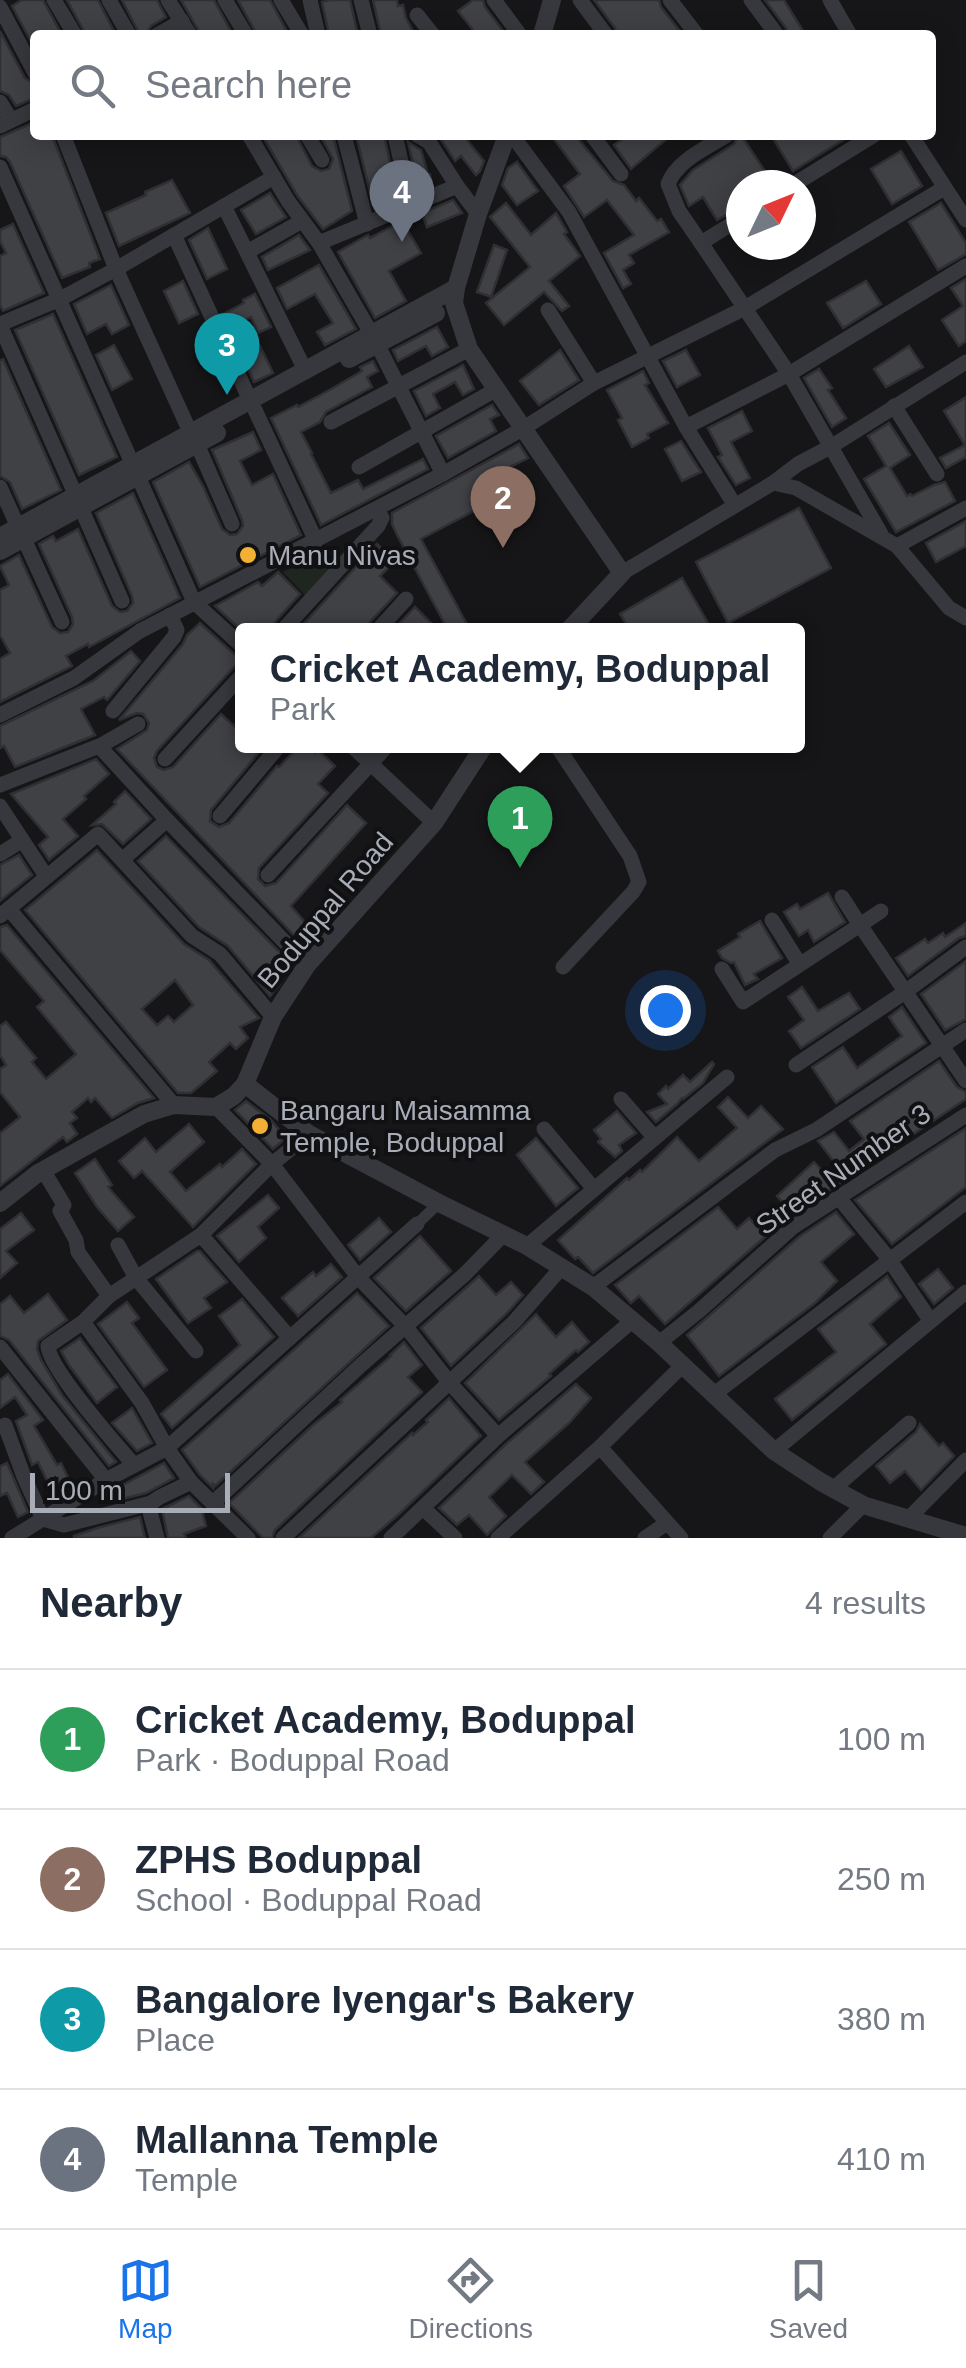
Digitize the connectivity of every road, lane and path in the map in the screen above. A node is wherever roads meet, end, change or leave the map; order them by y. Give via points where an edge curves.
1 (54, 0) edge
2 (109, 0) edge
3 (168, 0) edge
4 (225, 0) edge
5 (281, 0) edge
6 (310, 0) edge
7 (361, 0) edge
8 (494, 0) edge
9 (552, 0) edge
10 (580, 0) edge
11 (670, 0) edge
12 (751, 0) edge
13 (830, 0) edge
14 (0, 7) edge
15 (417, 15) dead end
16 (185, 28) edge
17 (72, 30) edge
18 (126, 30) edge
19 (243, 30) edge
20 (299, 30) edge
21 (317, 30) edge
22 (369, 30) edge
23 (428, 30) edge
24 (516, 30) edge
25 (543, 30) edge
26 (602, 30) edge
27 (693, 30) edge
28 (773, 30) edge
29 (847, 30) edge
30 (30, 64) edge
31 (0, 102) edge
32 (30, 110) edge
33 (5, 123) edge
34 (65, 140) edge
35 (252, 140) edge
36 (310, 140) edge
37 (345, 140) edge
38 (396, 140) edge
39 (426, 140) edge
40 (508, 140) edge
41 (514, 140) edge
42 (596, 140) edge
43 (719, 140) edge
44 (866, 140) edge
45 (914, 140) edge
46 (322, 160) dead end
47 (0, 166) edge
48 (816, 171) edge
49 (621, 174) dead end
50 (274, 177) junction
51 (456, 186) junction
52 (944, 188) junction
53 (224, 206) junction
54 (411, 207) junction
55 (478, 214) junction
56 (966, 220) edge
57 (302, 221) junction
58 (367, 224) junction
59 (726, 227) edge
60 (174, 235) junction
61 (320, 243) junction
62 (700, 243) junction
63 (247, 252) junction
64 (966, 266) edge
65 (116, 269) junction
66 (455, 296) junction
67 (60, 299) junction
68 (745, 308) junction
69 (548, 310) dead end
70 (0, 324) edge
71 (374, 338) junction
72 (469, 349) junction
73 (649, 356) junction
74 (965, 364) edge
75 (305, 370) junction
76 (789, 374) junction
77 (594, 383) junction
78 (398, 387) junction
79 (497, 390) junction
80 (252, 405) junction
81 (894, 406) junction
82 (331, 422) dead end
83 (686, 427) junction
84 (524, 428) junction
85 (422, 432) junction
86 (194, 439) junction
87 (832, 446) junction
88 (359, 467) dead end
89 (135, 470) junction
90 (444, 474) junction
91 (936, 474) dead end
92 (773, 482) junction
93 (0, 487) edge
94 (78, 502) junction
95 (734, 504) junction
96 (966, 508) edge
97 (378, 509) junction
98 (232, 524) dead end
99 (21, 533) junction
100 (882, 535) junction
101 (0, 537) edge
102 (316, 541) junction
103 (898, 546) junction
104 (0, 552) edge
105 (622, 573) junction
106 (966, 599) edge
107 (406, 600) dead end
108 (122, 601) dead end
109 (194, 602) junction
110 (949, 608) junction
111 (170, 615) junction
112 (966, 618) edge
113 (62, 622) dead end
114 (289, 623) edge
115 (385, 623) edge
116 (576, 623) edge
117 (235, 640) edge
118 (235, 683) edge
119 (114, 710) dead end
120 (0, 715) edge
121 (138, 724) dead end
122 (98, 747) junction
123 (273, 753) edge
124 (359, 753) edge
125 (381, 753) edge
126 (479, 753) edge
127 (562, 753) edge
128 (165, 759) dead end
129 (371, 764) junction
130 (0, 785) edge
131 (0, 806) edge
132 (220, 816) dead end
133 (166, 820) junction
134 (434, 823) junction
135 (21, 841) junction
136 (0, 854) edge
137 (122, 860) junction
138 (268, 874) dead end
139 (46, 876) junction
140 (842, 898) dead end
141 (882, 911) dead end
142 (4, 912) edge
143 (772, 920) dead end
144 (860, 925) junction
145 (966, 947) edge
146 (799, 964) junction
147 (307, 966) junction
148 (563, 967) dead end
149 (722, 969) dead end
150 (905, 992) junction
151 (273, 1017) junction
152 (966, 1030) edge
153 (942, 1045) junction
154 (796, 1065) dead end
155 (727, 1077) dead end
156 (966, 1080) edge
157 (245, 1084) junction
158 (621, 1099) dead end
159 (174, 1105) junction
160 (216, 1106) junction
161 (966, 1115) edge
162 (544, 1129) dead end
163 (309, 1134) junction
164 (655, 1138) junction
165 (272, 1164) junction
166 (44, 1170) junction
167 (594, 1189) junction
168 (838, 1198) junction
169 (966, 1202) edge
170 (0, 1203) edge
171 (439, 1203) junction
172 (417, 1224) joint
173 (201, 1234) junction
174 (504, 1234) junction
175 (118, 1246) dead end
176 (527, 1246) junction
177 (889, 1259) junction
178 (562, 1267) junction
179 (358, 1277) junction
180 (136, 1278) junction
181 (593, 1287) junction
182 (966, 1292) edge
183 (109, 1296) junction
184 (632, 1320) junction
185 (930, 1320) junction
186 (83, 1322) junction
187 (406, 1327) junction
188 (290, 1338) junction
189 (659, 1344) junction
190 (0, 1348) edge
191 (196, 1351) dead end
192 (683, 1365) junction
193 (449, 1382) junction
194 (713, 1395) junction
195 (908, 1422) dead end
196 (5, 1425) dead end
197 (498, 1436) junction
198 (168, 1448) junction
199 (600, 1448) junction
200 (774, 1451) junction
201 (966, 1460) edge
202 (134, 1466) junction
203 (106, 1480) junction
204 (191, 1482) junction
205 (833, 1489) junction
206 (151, 1503) junction
207 (214, 1503) junction
208 (862, 1505) junction
209 (423, 1508) junction
210 (909, 1518) junction
211 (43, 1519) junction
212 (667, 1523) junction
213 (0, 1526) edge
214 (939, 1533) edge
215 (966, 1536) edge
216 (10, 1538) edge
217 (157, 1538) edge
218 (248, 1538) edge
219 (283, 1538) edge
220 (391, 1538) edge
221 (455, 1538) edge
222 (498, 1538) edge
223 (645, 1538) edge
224 (681, 1538) edge
225 (830, 1538) edge

1 - 17 street
2 - 18 street
3 - 16 street
4 - 19 street
5 - 20 street
6 - 21 street
7 - 22 street
8 - 24 street
9 - 25 street
10 - 26 street
11 - 27 street
12 - 28 street
13 - 29 street
14 - 30 street
15 - 23 street
31 - 33 street
32 - 33 street
34 - 65 street
35 - 50 street
36 - 46 street
37 - 58 street
38 - 54 street
39 - 51 street
40 - 55 street
41 - 73 street via 569,212
42 - 49 street
43 - 62 street via 685,162 668,184
44 - 48 street
45 - 52 street
47 - 67 street
50 - 53 street
50 - 57 street
51 - 54 street
51 - 55 street
52 - 56 street
52 - 68 street
53 - 60 street
53 - 63 street
54 - 58 street
55 - 66 street
57 - 61 street
57 - 63 street
58 - 61 street
59 - 62 street
60 - 65 street
60 - 80 street
61 - 71 street
62 - 68 street
63 - 75 street
64 - 76 street
65 - 67 street
65 - 86 street
66 - 71 street
66 - 72 street
67 - 70 street
67 - 89 street
68 - 73 street
68 - 76 street
69 - 77 street
70 - 94 street
71 - 75 street
71 - 78 street
71 - 80 street
72 - 78 street
72 - 79 street
73 - 77 street
73 - 83 street
74 - 81 street
75 - 80 street
76 - 83 street
76 - 87 street
77 - 84 street
78 - 82 street
78 - 85 street
79 - 84 street
79 - 85 street
80 - 86 street
80 - 102 street
81 - 87 street
81 - 91 street
83 - 95 street
84 - 90 street
84 - 105 street
85 - 88 street
85 - 90 street
86 - 89 street
86 - 98 street
87 - 92 street
87 - 100 street
89 - 94 street
89 - 109 street
90 - 97 street
92 - 95 street
92 - 100 street
93 - 99 street
94 - 99 street
94 - 108 street
95 - 105 street
96 - 103 street
97 - 102 street
97 - 114 street via 378,526
99 - 101 street
99 - 104 street
99 - 113 street
100 - 103 street
102 - 109 street
103 - 110 street
105 - 116 street
106 - 110 street
107 - 115 street
109 - 111 street
109 - 117 street
110 - 112 street
111 - 119 street via 174,637
111 - 120 street via 74,678
118 - 128 street
121 - 122 street
122 - 130 street
122 - 133 street
123 - 132 street
124 - 129 street
125 - 129 street
126 - 134 street, Boduppal Road
127 - 148 street via 640,882
129 - 134 street
129 - 138 street
131 - 135 street
133 - 137 street
133 - 147 street
134 - 147 street, Boduppal Road
135 - 136 street
135 - 139 street
137 - 139 street via 98,834
137 - 151 street via 192,936 220,954
139 - 142 street
140 - 144 street
141 - 144 street
142 - 159 street
143 - 146 street
144 - 146 street
144 - 150 street
145 - 150 street
146 - 149 street via 743,1002
147 - 151 street, Boduppal Road
150 - 153 street
150 - 154 street
151 - 157 street, Boduppal Road
152 - 153 street
153 - 156 street
153 - 181 street via 775,1150
155 - 164 street
157 - 160 street
157 - 163 street
158 - 164 street
159 - 160 street
159 - 166 street via 144,1114
160 - 165 street
161 - 168 street, Street Number 3
162 - 167 street
163 - 165 street
163 - 171 street
164 - 167 street
165 - 173 street
165 - 179 street
166 - 170 street
166 - 183 street via 64,1205 60,1211 78,1252
167 - 176 street
168 - 177 street
168 - 189 street, Street Number 3 via 793,1227
169 - 177 street
171 - 172 street
171 - 174 street
172 - 179 street
173 - 180 street
173 - 188 street
174 - 176 street
174 - 187 street
175 - 180 street
176 - 178 street
177 - 185 street
177 - 194 street
178 - 181 street
178 - 193 street
179 - 187 street
179 - 188 street
180 - 183 street
180 - 191 street
181 - 184 street
182 - 185 street
183 - 186 street
184 - 189 street
184 - 197 street
185 - 200 street
186 - 198 street
186 - 202 street via 54,1340 48,1353
187 - 193 street
187 - 207 street
188 - 198 street
189 - 192 street
190 - 203 street
192 - 194 street
192 - 199 street
193 - 197 street
193 - 219 street
194 - 200 street
195 - 205 street
196 - 211 street
197 - 209 street
198 - 202 street
198 - 204 street
199 - 212 street
199 - 222 street
200 - 205 street
201 - 210 street
202 - 203 street
203 - 211 street
204 - 206 street
204 - 207 street
205 - 208 street
206 - 211 street via 64,1525
206 - 217 street
207 - 218 street
208 - 210 street
208 - 225 street
209 - 220 street
209 - 221 street
210 - 214 street
211 - 216 street
212 - 223 street
212 - 224 street
213 - 216 street
214 - 215 street

